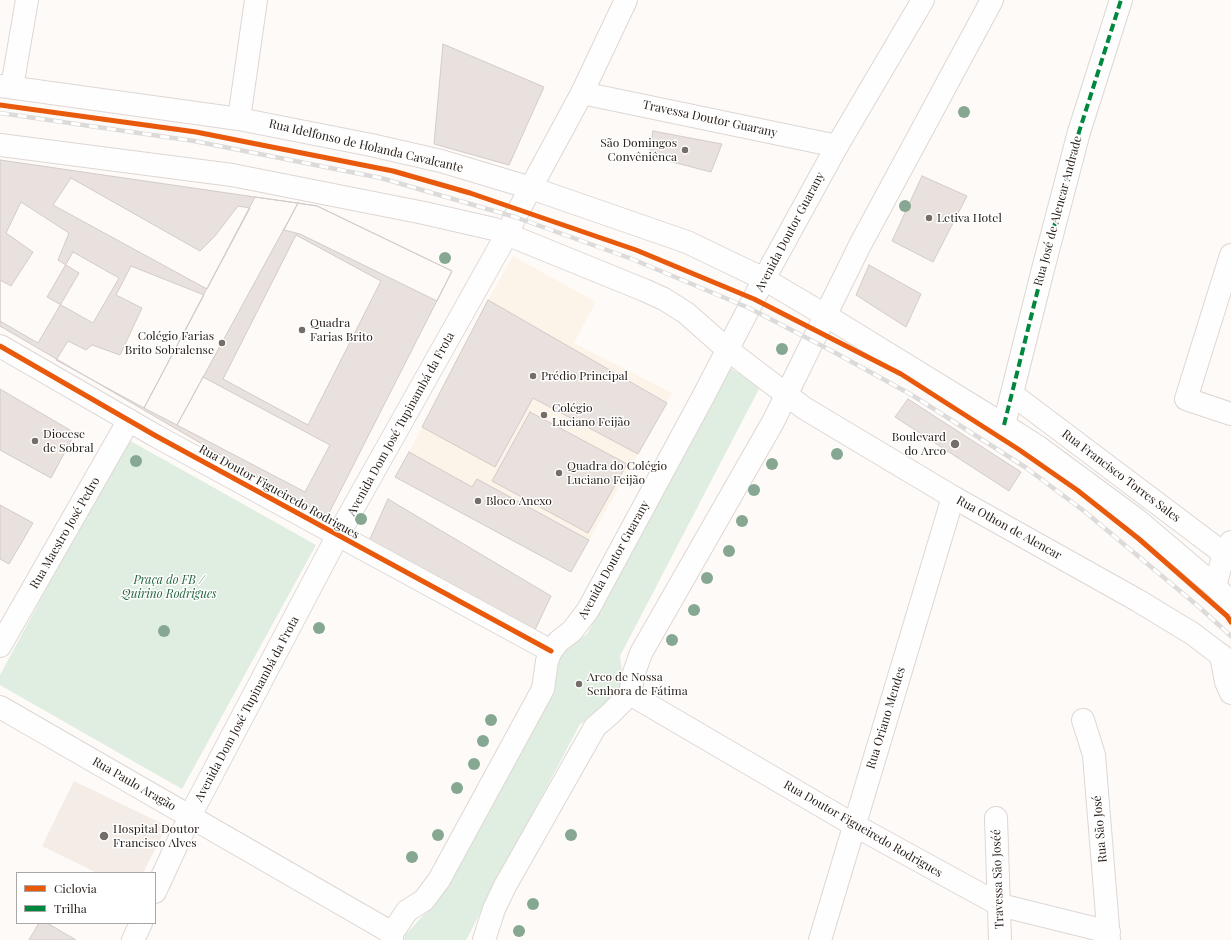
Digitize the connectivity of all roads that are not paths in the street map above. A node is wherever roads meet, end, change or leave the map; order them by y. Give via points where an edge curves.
1 (26, 0) edge
2 (256, 0) edge
3 (626, 0) edge
4 (923, 0) edge
5 (992, 0) edge
6 (1121, 0) edge
7 (6, 86) edge
8 (582, 93) junction
9 (238, 119) junction
10 (0, 146) edge
11 (837, 146) junction
12 (531, 188) junction
13 (507, 234) junction
14 (1231, 255) edge
15 (764, 280) junction
16 (825, 315) junction
17 (0, 346) edge
18 (728, 350) junction
19 (787, 394) junction
20 (1012, 394) junction
21 (1231, 414) edge
22 (129, 420) junction
23 (1004, 425) junction
24 (953, 497) junction
25 (338, 536) junction
26 (1229, 551) edge
27 (1214, 586) junction
28 (1231, 603) edge
29 (0, 646) edge
30 (551, 650) junction
31 (1226, 659) edge
32 (1231, 693) edge
33 (630, 694) junction
34 (0, 707) edge
35 (1083, 720) dead end
36 (190, 816) junction
37 (996, 818) dead end
38 (854, 825) junction
39 (156, 890) edge
40 (1000, 906) junction
41 (141, 924) edge
42 (392, 936) edge
43 (1109, 936) edge
44 (133, 940) edge
45 (484, 940) edge
46 (820, 940) edge
47 (1000, 940) edge

1 - 7 main road
2 - 9 main road
3 - 8 main road, Avenida Dom José Tupinambá da Frota
4 - 11 main road, Avenida Doutor Guarany
5 - 16 main road
6 - 20 main road, Rua José de Alencar Andrade via 1079,132
7 - 9 main road, Rua Idelfonso de Holanda Cavalcante
8 - 11 main road, Travessa Doutor Guarany
8 - 12 main road, Avenida Dom José Tupinambá da Frota
9 - 12 main road, Rua Idelfonso de Holanda Cavalcante via 441,161
10 - 13 main road via 232,175 431,215
11 - 15 main road, Avenida Doutor Guarany
12 - 13 main road, Avenida Dom José Tupinambá da Frota
12 - 15 main road, Rua Idelfonso de Holanda Cavalcante via 687,242
13 - 18 main road via 664,299 686,313
13 - 25 main road, Avenida Dom José Tupinambá da Frota
14 - 21 main road via 1186,399
15 - 16 main road, Rua Idelfonso de Holanda Cavalcante
15 - 18 main road, Avenida Doutor Guarany
16 - 19 main road
16 - 23 main road
17 - 22 main road, Rua Doutor Figueiredo Rodrigues
18 - 19 main road
18 - 30 main road, Avenida Doutor Guarany via 588,610 572,631
19 - 24 main road, Rua Othon de Alencar via 804,408
19 - 33 main road via 641,653
20 - 23 main road, Rua José de Alencar Andrade
20 - 26 main road, Rua Francisco Torres Sales
22 - 25 main road, Rua Doutor Figueiredo Rodrigues
22 - 29 main road, Rua Maestro José Pedro
23 - 27 main road via 1037,446 1136,519
24 - 31 main road, Rua Othon de Alencar via 1137,600 1193,634
24 - 38 main road, Rua Oriano Mendes
25 - 30 main road, Rua Doutor Figueiredo Rodrigues
25 - 36 main road, Avenida Dom José Tupinambá da Frota
26 - 27 main road
27 - 28 main road
30 - 42 main road via 543,689 439,880 424,900 407,911
31 - 32 main road via 1226,682
33 - 38 main road, Rua Doutor Figueiredo Rodrigues
33 - 45 main road via 595,727 505,886
34 - 36 main road, Rua Paulo Aragão
35 - 43 main road, Rua São José via 1094,755
36 - 39 main road, Avenida Dom José Tupinambá da Frota
36 - 42 main road, Rua Paulo Aragão
37 - 40 main road, Travessa São Joséé
38 - 40 main road, Rua Doutor Figueiredo Rodrigues
38 - 46 main road, Rua Oriano Mendes
40 - 43 main road, Rua Doutor Figueiredo Rodrigues
40 - 47 main road, Travessa São Joséé
41 - 44 main road

